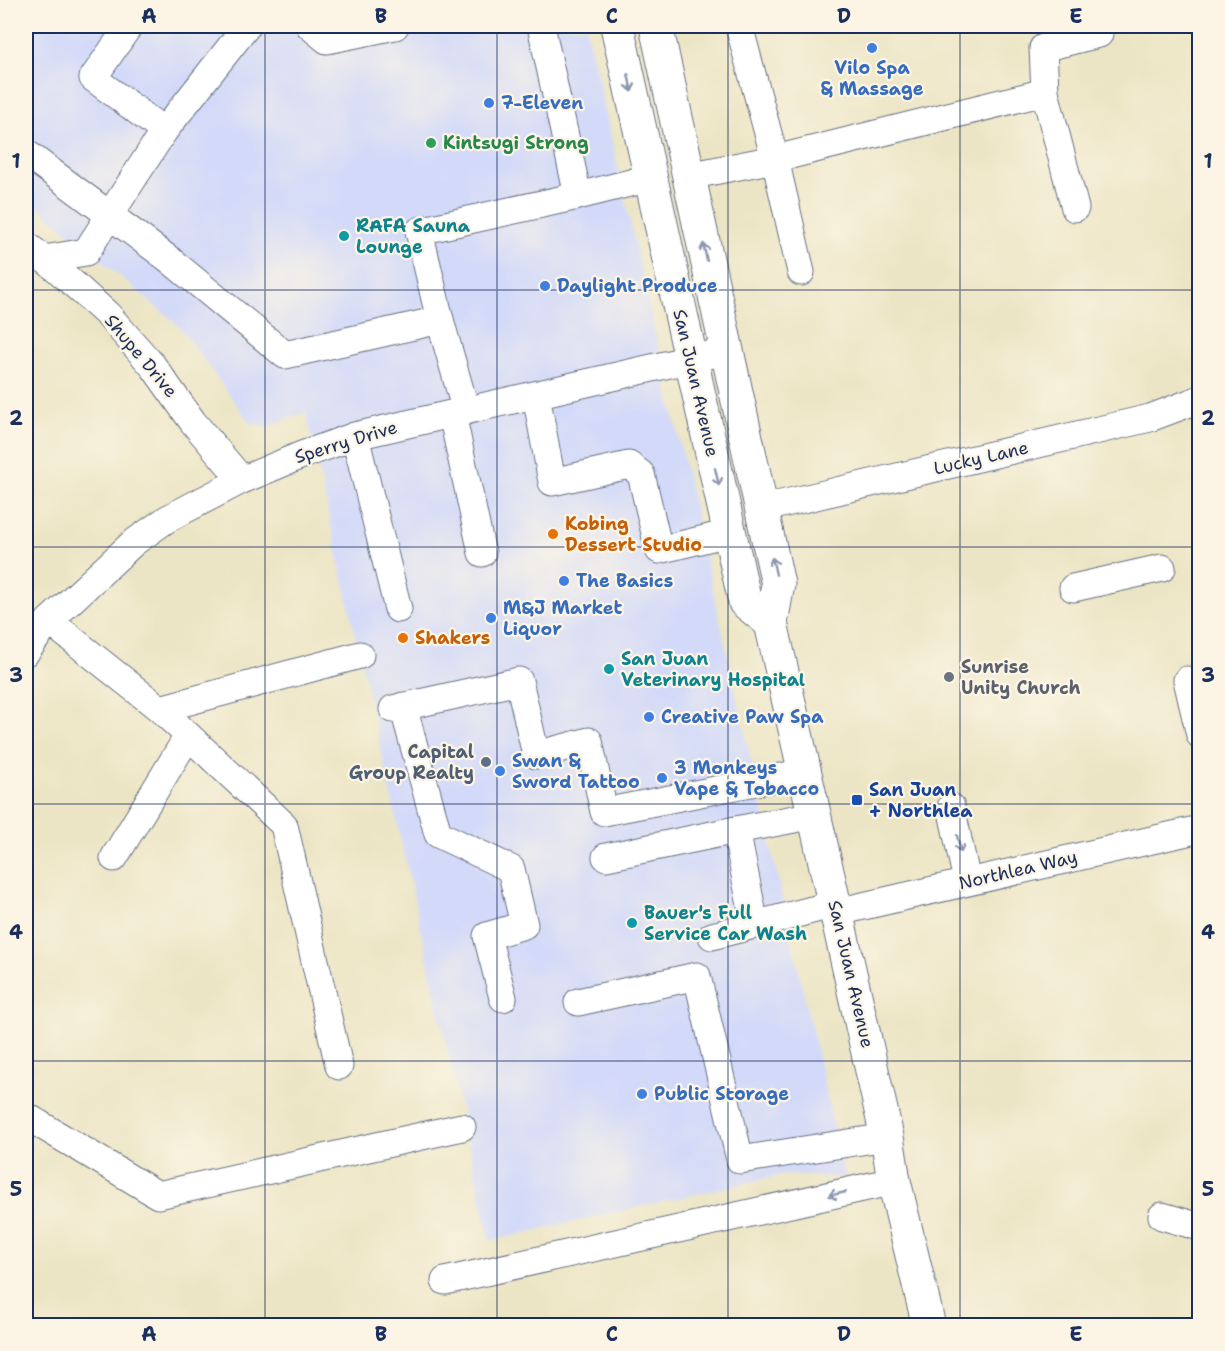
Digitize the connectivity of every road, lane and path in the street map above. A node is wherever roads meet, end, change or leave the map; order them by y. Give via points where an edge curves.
1 (129, 26) edge
2 (247, 26) edge
3 (310, 26) edge
4 (395, 26) edge
5 (541, 26) edge
6 (617, 26) edge
7 (656, 26) edge
8 (740, 26) edge
9 (1097, 26) edge
10 (1046, 92) junction
11 (164, 131) junction
12 (26, 153) edge
13 (775, 159) junction
14 (688, 176) junction
15 (650, 178) junction
16 (578, 196) junction
17 (1075, 208) dead end
18 (110, 215) junction
19 (35, 252) edge
20 (801, 272) dead end
21 (440, 320) junction
22 (726, 351) junction
23 (690, 359) junction
24 (536, 395) junction
25 (1200, 399) edge
26 (459, 412) junction
27 (356, 436) junction
28 (242, 480) junction
29 (760, 509) junction
30 (729, 533) junction
31 (482, 553) dead end
32 (1162, 568) dead end
33 (1073, 588) dead end
34 (398, 609) dead end
35 (49, 621) junction
36 (771, 623) junction
37 (26, 652) edge
38 (360, 655) dead end
39 (1187, 680) dead end
40 (160, 709) junction
41 (1200, 735) edge
42 (188, 736) junction
43 (806, 772) junction
44 (951, 807) dead end
45 (815, 815) junction
46 (1200, 829) edge
47 (736, 830) junction
48 (606, 856) dead end
49 (114, 858) dead end
50 (967, 881) junction
51 (836, 908) junction
52 (755, 925) junction
53 (712, 936) dead end
54 (503, 998) dead end
55 (578, 1002) dead end
56 (339, 1066) dead end
57 (26, 1116) edge
58 (462, 1127) dead end
59 (887, 1137) junction
60 (894, 1181) junction
61 (1162, 1216) dead end
62 (1200, 1227) edge
63 (446, 1281) dead end
64 (929, 1326) edge

1 - 11 street via 93,78
2 - 11 street
3 - 4 street via 327,40
5 - 16 street
6 -> 15 main road, San Juan Avenue
7 - 14 main road, San Juan Avenue
8 - 13 street
9 - 10 street via 1099,34 1043,48
10 - 13 street
10 - 17 street
11 - 18 street
12 - 18 street
13 - 14 street
13 - 20 street
22 -> 14 main road, San Juan Avenue
15 - 16 street
15 - 23 main road, San Juan Avenue
16 - 21 street via 419,231
18 - 19 street via 86,252
18 - 21 street via 285,355
19 - 28 street, Shupe Drive via 108,315
21 - 26 street
22 - 23 street, Sperry Drive
22 - 29 main road, San Juan Avenue
23 - 24 street, Sperry Drive
23 -> 30 main road, San Juan Avenue
24 - 26 street, Sperry Drive
24 - 30 street via 552,482 629,465 641,474 659,550
25 - 29 street, Lucky Lane via 1150,418
26 - 27 street, Sperry Drive
26 - 31 street
27 - 28 street, Sperry Drive
27 - 34 street
28 - 35 street, Sperry Drive via 167,519 133,543
36 -> 29 main road, San Juan Avenue via 778,584
30 - 36 main road, San Juan Avenue via 745,602
32 - 33 street
35 - 37 street, Sperry Drive
35 - 40 street
36 - 43 main road, San Juan Avenue
38 - 40 street
39 - 41 street
40 - 42 street
42 - 49 street
42 - 56 street via 284,825
43 - 45 main road, San Juan Avenue
43 - 54 street via 604,812 589,741 536,754 519,681 398,707 438,834 511,869 524,925 487,936
44 -> 50 street
45 - 47 street
45 - 51 main road, San Juan Avenue
46 - 50 street, Northlea Way
47 - 48 street
47 - 52 street
50 - 51 street, Northlea Way
51 - 52 street, Northlea Way
51 - 59 main road, San Juan Avenue
52 - 53 street, Northlea Way
55 - 59 street via 698,976 740,1160
57 - 58 street via 158,1195
59 - 60 main road, San Juan Avenue
60 -> 63 street
60 - 64 main road, San Juan Avenue
61 - 62 street

